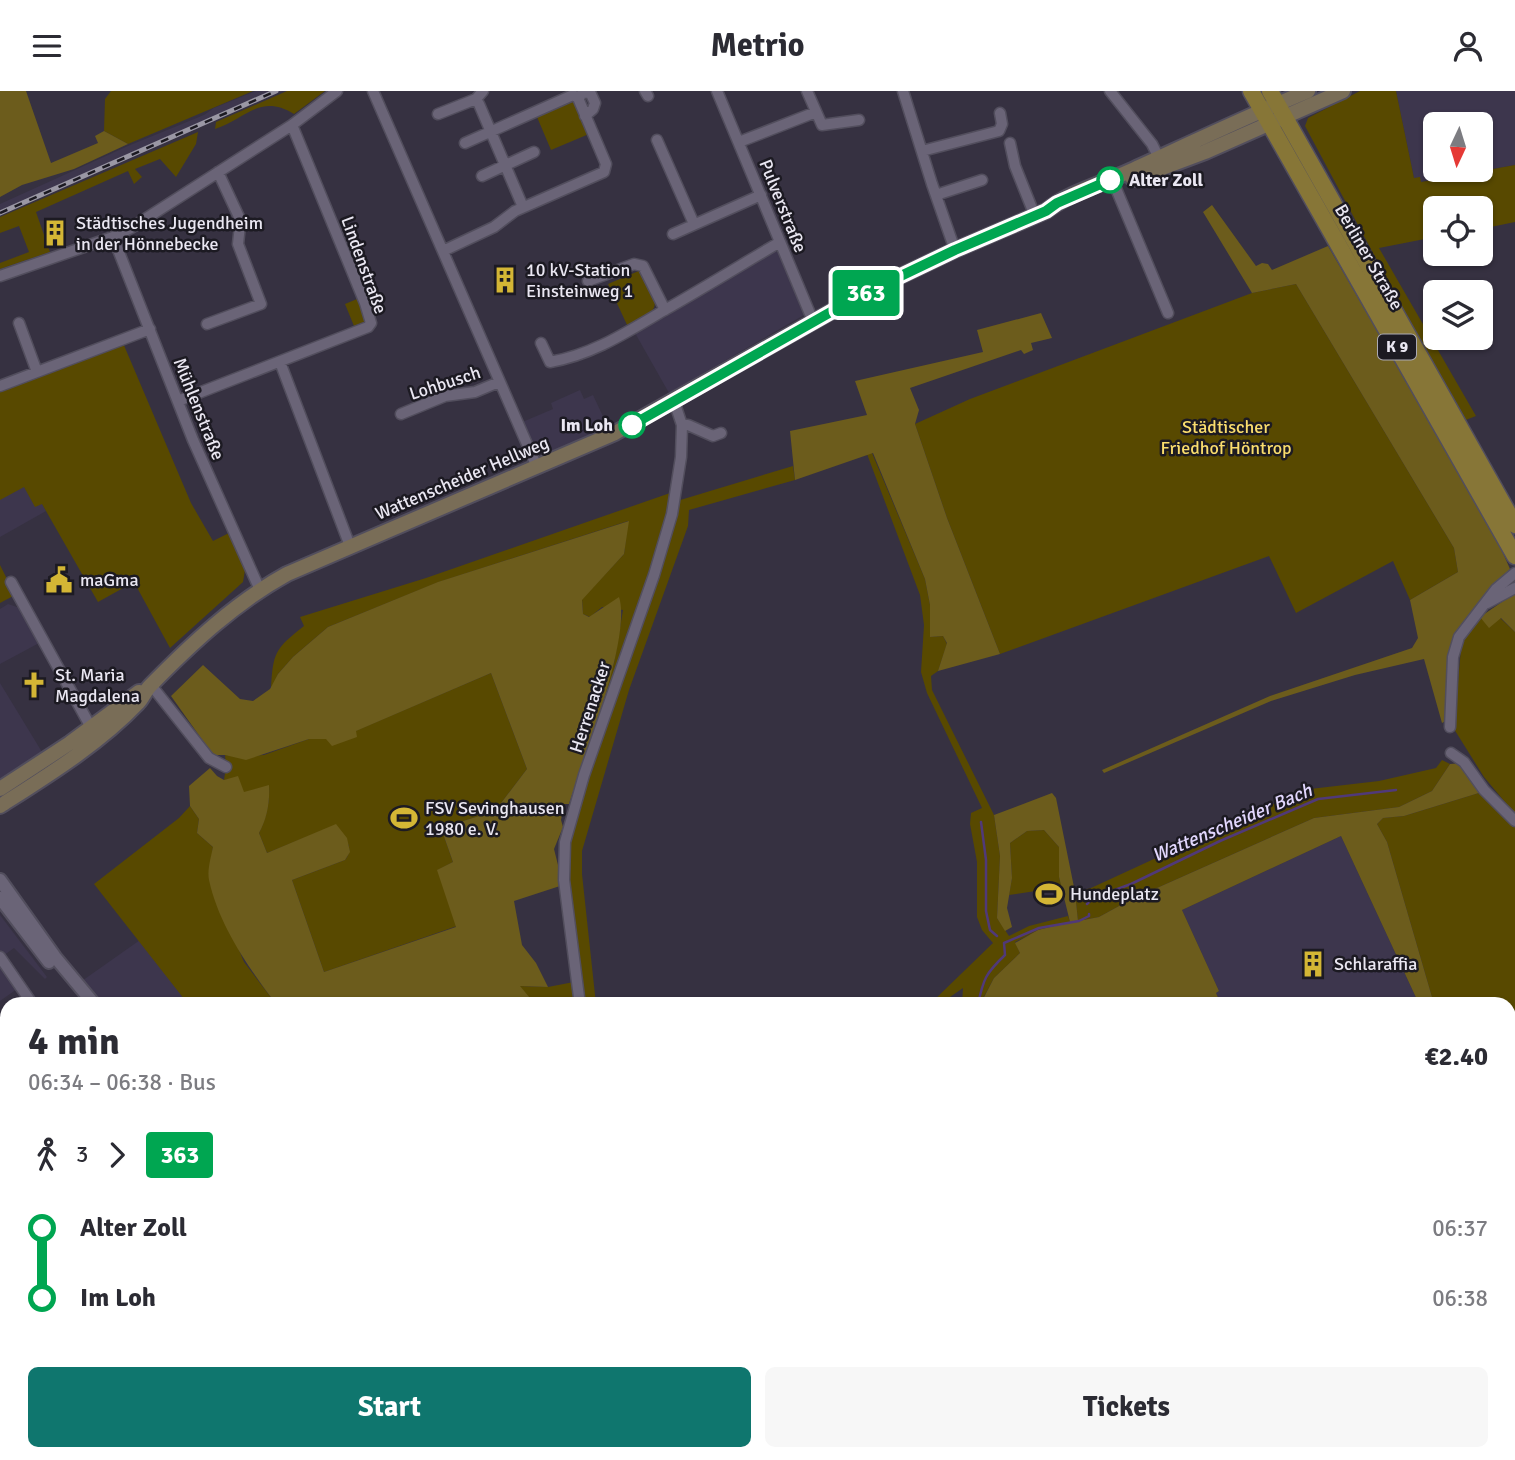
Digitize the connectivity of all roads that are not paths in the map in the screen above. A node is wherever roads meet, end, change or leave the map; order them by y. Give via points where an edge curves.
1 (337, 91) edge
2 (373, 91) edge
3 (482, 91) edge
4 (717, 91) edge
5 (807, 91) edge
6 (903, 91) edge
7 (1111, 91) edge
8 (1251, 91) edge
9 (1308, 91) edge
10 (1343, 91) edge
11 (479, 104) dead end
12 (1273, 110) edge
13 (816, 112) junction
14 (1000, 113) dead end
15 (438, 114) dead end
16 (859, 120) dead end
17 (292, 125) junction
18 (491, 131) junction
19 (657, 140) dead end
20 (739, 142) junction
21 (465, 143) dead end
22 (1010, 143) dead end
23 (922, 151) junction
24 (534, 152) dead end
25 (1161, 163) junction
26 (505, 166) junction
27 (218, 172) junction
28 (482, 176) dead end
29 (982, 180) dead end
30 (1114, 183) junction
31 (761, 195) junction
32 (936, 195) junction
33 (523, 207) junction
34 (1041, 213) junction
35 (694, 224) junction
36 (673, 234) dead end
37 (113, 237) junction
38 (780, 242) junction
39 (955, 250) junction
40 (443, 251) junction
41 (0, 276) edge
42 (588, 281) dead end
43 (665, 310) junction
44 (1168, 313) dead end
45 (813, 321) junction
46 (19, 323) dead end
47 (207, 324) dead end
48 (150, 329) junction
49 (541, 344) dead end
50 (279, 362) junction
51 (37, 372) junction
52 (499, 382) junction
53 (0, 386) edge
54 (178, 401) junction
55 (674, 401) junction
56 (401, 414) dead end
57 (682, 425) junction
58 (721, 433) dead end
59 (537, 467) junction
60 (1515, 524) edge
61 (350, 546) junction
62 (1515, 556) edge
63 (1515, 573) edge
64 (11, 582) dead end
65 (1515, 588) edge
66 (260, 590) junction
67 (1484, 605) junction
68 (149, 687) junction
69 (1450, 727) dead end
70 (94, 732) junction
71 (1451, 753) dead end
72 (226, 767) dead end
73 (1, 802) edge
74 (1515, 821) edge
75 (0, 880) edge
76 (0, 898) edge
77 (0, 957) edge
78 (28, 997) edge
79 (80, 997) edge
80 (88, 997) edge
81 (579, 997) edge

1 - 17 street
2 - 40 street
3 - 15 street via 476,99
4 - 20 street, Pulverstraße
5 - 13 street
6 - 23 street
7 - 25 street
8 - 12 main road
9 - 12 main road, Wattenscheider Hellweg
10 - 12 main road, Wattenscheider Hellweg
11 - 18 street
12 - 25 main road, Wattenscheider Hellweg
12 - 60 main road, Berliner Straße / K 9
12 - 62 main road, Berliner Straße / K 9
13 - 16 street via 822,125
13 - 20 street
14 - 23 street via 999,131
17 - 27 street
17 - 50 street, Lindenstraße via 371,323
18 - 21 street
18 - 26 street
18 - 33 street via 573,95 606,164 604,172
19 - 35 street
20 - 31 street, Pulverstraße
22 - 34 street via 1015,166
23 - 32 street
24 - 26 street
25 - 30 main road, Wattenscheider Hellweg
26 - 28 street
26 - 33 street
27 - 37 street
27 - 47 street via 239,217 237,244 261,304
29 - 32 street
30 - 34 main road, Wattenscheider Hellweg via 1061,209
30 - 44 street
31 - 35 street
31 - 38 street, Pulverstraße
32 - 39 street
33 - 40 street via 494,227
34 - 39 main road, Wattenscheider Hellweg
35 - 36 street
37 - 41 street
37 - 48 street, Mühlenstraße
38 - 43 street
38 - 45 street, Pulverstraße
39 - 45 main road, Wattenscheider Hellweg
40 - 52 street
42 - 43 street via 634,264 643,266
43 - 49 street via 568,359 550,362
45 - 55 main road, Wattenscheider Hellweg
46 - 51 street
48 - 51 street
48 - 54 street, Mühlenstraße
50 - 54 street, Lindenstraße
50 - 61 street
51 - 53 street
52 - 56 street, Lohbusch
52 - 59 street
54 - 66 street, Mühlenstraße
55 - 57 street, Herrenacker
55 - 59 main road, Wattenscheider Hellweg
57 - 58 street via 713,436
57 - 81 street, Herrenacker via 671,517 565,842 564,880
59 - 61 main road, Wattenscheider Hellweg
61 - 66 main road, Wattenscheider Hellweg
63 - 67 street
64 - 70 street
65 - 67 street
66 - 68 main road, Wattenscheider Hellweg
67 - 69 street via 1456,647
68 - 70 main road, Wattenscheider Hellweg via 134,694
68 - 72 street via 209,758
70 - 73 main road, Wattenscheider Hellweg
71 - 74 street
75 - 80 street
76 - 79 street
77 - 78 street

